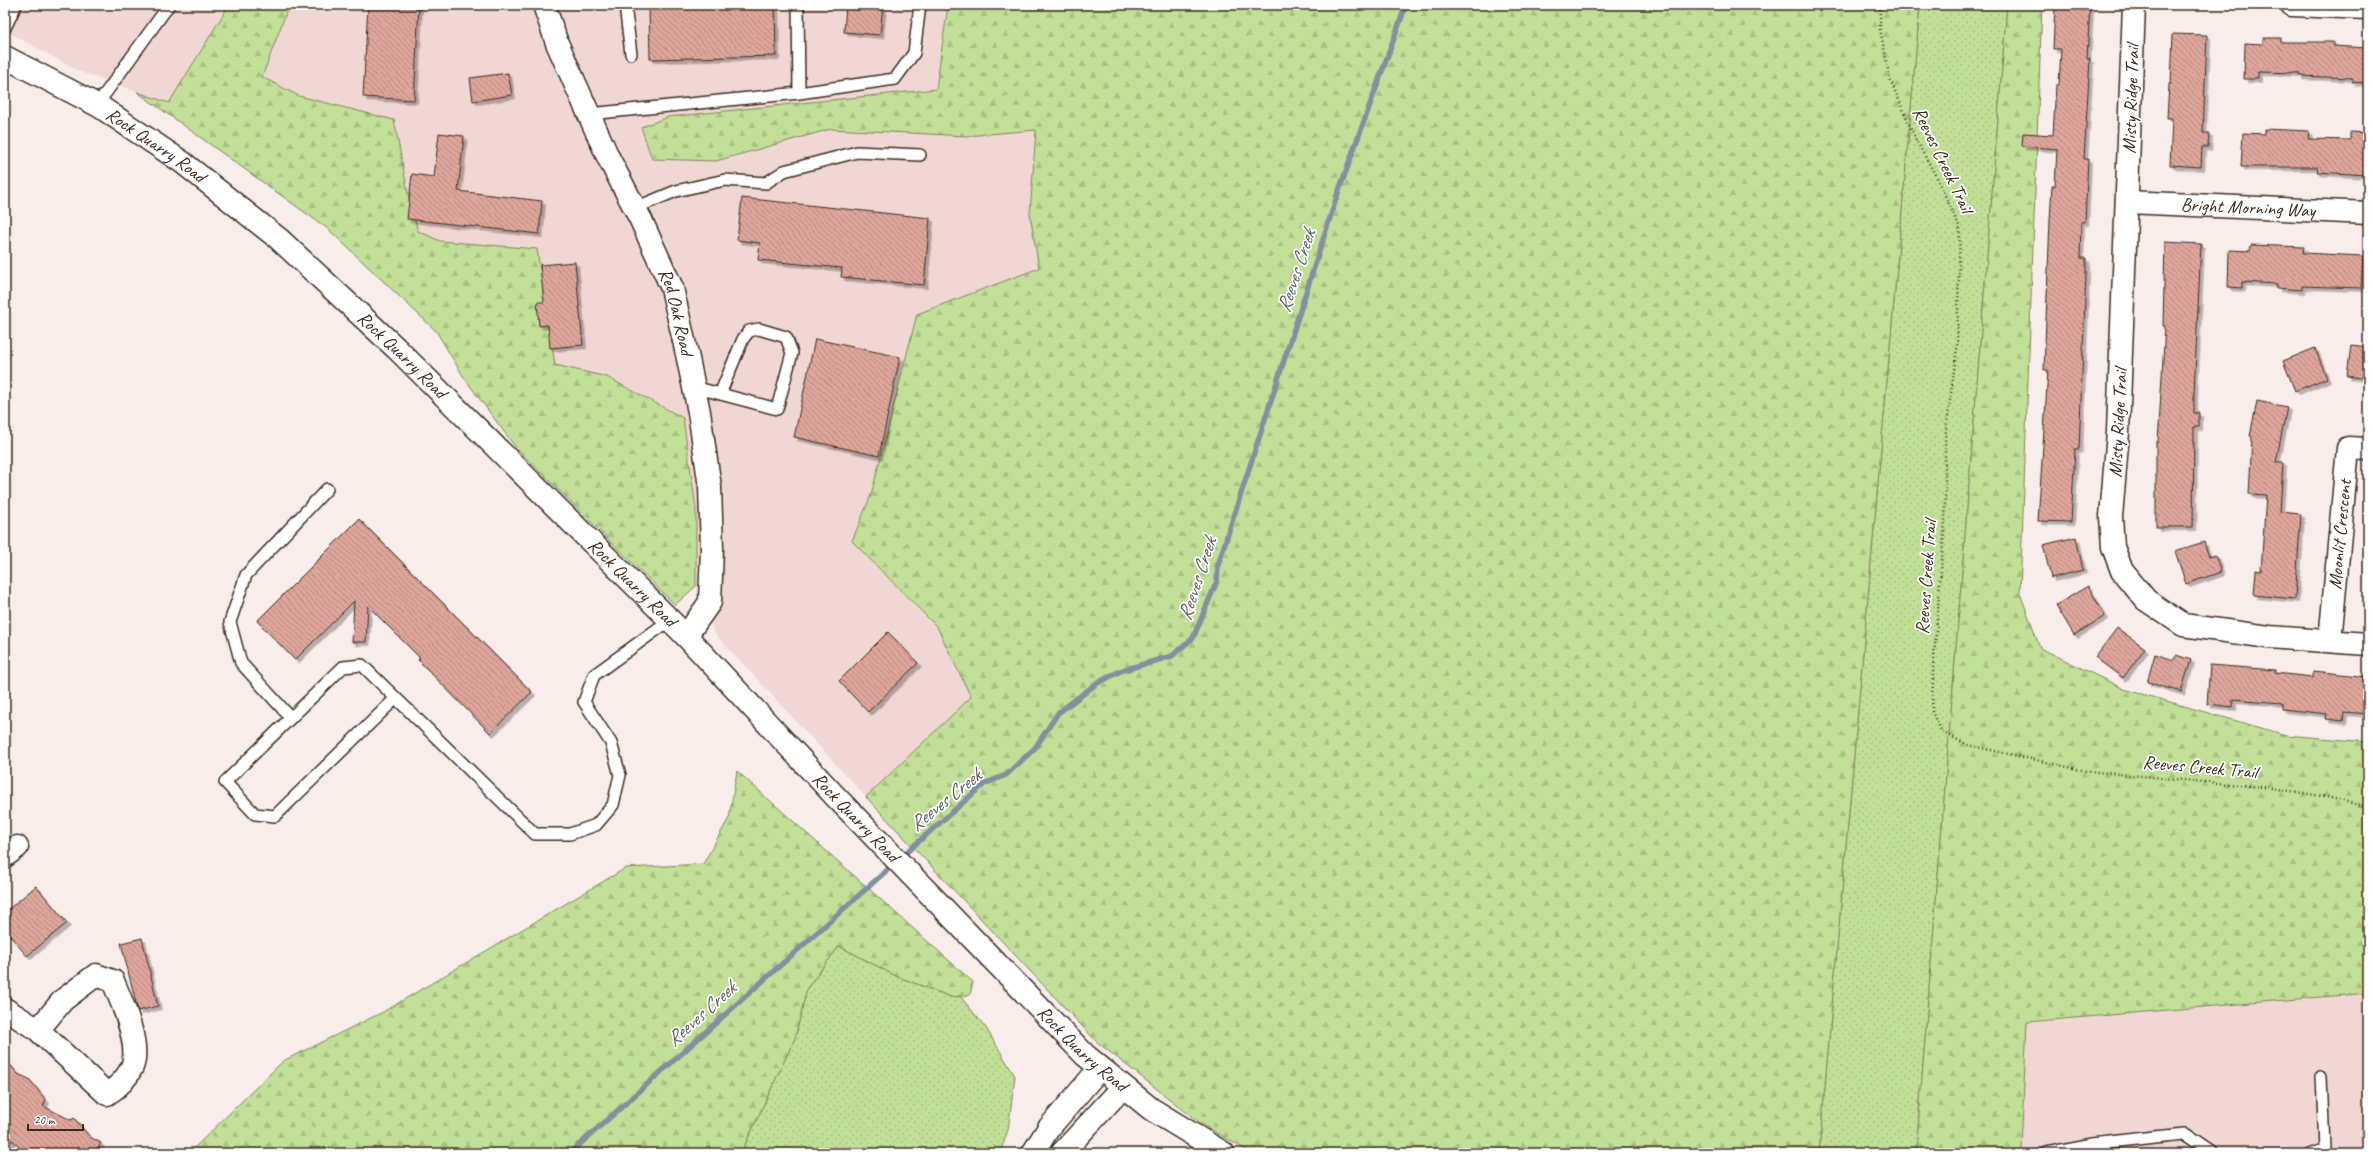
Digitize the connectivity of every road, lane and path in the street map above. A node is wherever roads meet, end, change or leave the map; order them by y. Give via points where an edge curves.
1 (16, 5) edge
2 (169, 5) edge
3 (625, 5) edge
4 (798, 5) edge
5 (920, 5) edge
6 (1880, 5) edge
7 (2134, 5) edge
8 (2292, 5) edge
9 (543, 6) edge
10 (2368, 8) edge
11 (5, 28) edge
12 (631, 54) dead end
13 (5, 57) edge
14 (799, 93) junction
15 (96, 105) junction
16 (589, 114) junction
17 (920, 155) dead end
18 (2127, 202) junction
19 (635, 208) junction
20 (2368, 213) edge
21 (694, 386) junction
22 (720, 394) junction
23 (2368, 449) edge
24 (327, 489) dead end
25 (670, 620) junction
26 (686, 636) junction
27 (2330, 641) junction
28 (2368, 644) edge
29 (396, 698) junction
30 (291, 718) junction
31 (2368, 807) edge
32 (5, 1009) edge
33 (38, 1030) junction
34 (1100, 1068) junction
35 (2321, 1076) dead end
36 (1123, 1087) junction
37 (1033, 1153) edge
38 (1062, 1153) edge
39 (1223, 1153) edge
40 (2046, 1153) edge
41 (2210, 1153) edge
42 (2308, 1153) edge

1 - 11 lane
2 - 15 lane
3 - 12 lane
4 - 14 lane
5 - 14 lane via 914,53 895,79
6 - 31 path, Reeves Creek Trail via 1880,29 1890,79 1916,140 1960,228 1957,348 1945,438 1944,521 1933,670 1932,712 1942,732 1968,745 2086,770 2272,788
7 - 18 street, Misty Ridge Trail
8 - 10 street
9 - 16 street, Red Oak Road
13 - 15 street, Rock Quarry Road
14 - 16 lane
15 - 25 street, Rock Quarry Road via 182,162 279,239 396,349
16 - 19 street, Red Oak Road
17 - 19 lane via 857,152 784,172 766,183 725,180 676,191
18 - 20 street, Bright Morning Way
18 - 27 street, Misty Ridge Trail via 2118,424 2111,517 2113,547 2122,571 2146,600 2183,626 2269,637
19 - 21 street, Red Oak Road via 672,288
21 - 22 lane
21 - 26 street, Red Oak Road via 710,487 712,549 710,602
22 - 22 lane via 777,409 792,353 786,337 758,329 749,331 743,339
23 - 27 street, Moonlit Crescent via 2348,448
24 - 30 lane via 246,575 230,622 241,663
25 - 26 street, Rock Quarry Road
25 - 29 lane via 594,675 584,702 611,743 620,775 613,805 596,825 570,834 535,834
26 - 34 street, Rock Quarry Road via 836,796
27 - 28 street, Misty Ridge Trail
29 - 30 lane via 362,665 343,667
29 - 30 lane via 275,816 255,814 225,782
32 - 33 street
33 - 33 street via 107,1094 118,1087 132,1067 134,1048 123,1004 113,981 96,975 63,1000
34 - 36 street, Rock Quarry Road
34 - 37 street via 1048,1129
35 - 42 lane via 2324,1147
36 - 38 street
36 - 39 street, Rock Quarry Road via 1151,1109
40 - 41 lane via 2093,1144 2182,1134

